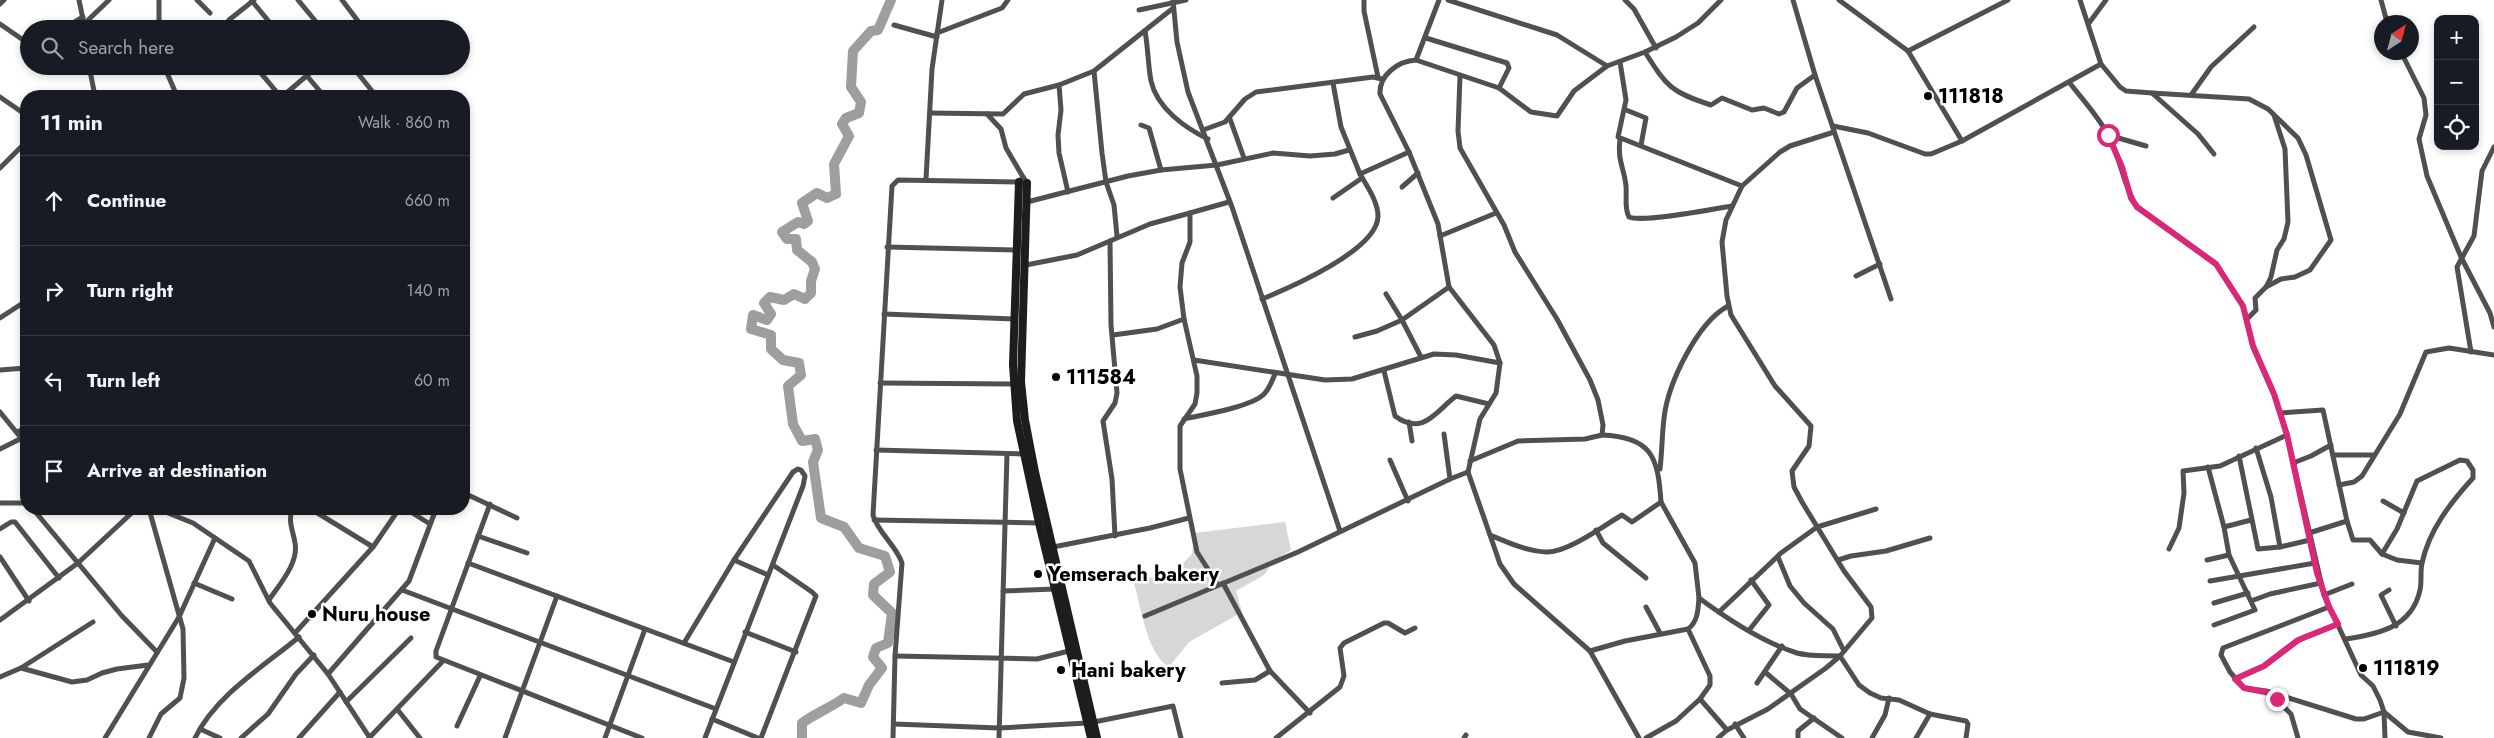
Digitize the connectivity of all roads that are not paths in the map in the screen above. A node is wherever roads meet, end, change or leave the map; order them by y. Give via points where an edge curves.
1 (4, 0) edge
2 (79, 0) edge
3 (109, 0) edge
4 (158, 0) edge
5 (197, 0) edge
6 (298, 0) edge
7 (342, 0) edge
8 (942, 0) edge
9 (1008, 0) edge
10 (1186, 0) edge
11 (1364, 0) edge
12 (1439, 0) edge
13 (1448, 0) edge
14 (1625, 0) edge
15 (1721, 0) edge
16 (1793, 0) edge
17 (1839, 0) edge
18 (2008, 0) edge
19 (2080, 0) edge
20 (2106, 0) edge
21 (2380, 0) edge
22 (253, 1) edge
23 (0, 4) edge
24 (1173, 4) edge
25 (1139, 10) dead end
26 (210, 14) dead end
27 (2385, 15) edge
28 (83, 17) junction
29 (78, 20) edge
30 (83, 20) edge
31 (90, 20) edge
32 (158, 20) edge
33 (228, 20) edge
34 (268, 20) edge
35 (315, 20) edge
36 (357, 20) edge
37 (2089, 22) junction
38 (0, 24) edge
39 (894, 25) dead end
40 (2254, 27) dead end
41 (1145, 31) junction
42 (937, 35) junction
43 (20, 38) edge
44 (1426, 38) junction
45 (1656, 48) junction
46 (1908, 51) junction
47 (1645, 52) junction
48 (1416, 60) junction
49 (2405, 60) edge
50 (1620, 62) junction
51 (2101, 64) junction
52 (1607, 66) junction
53 (1094, 71) junction
54 (1815, 74) junction
55 (91, 75) edge
56 (168, 75) edge
57 (263, 75) edge
58 (308, 75) edge
59 (310, 75) edge
60 (359, 75) edge
61 (1460, 76) junction
62 (1380, 78) junction
63 (1333, 82) junction
64 (2069, 82) junction
65 (1059, 85) junction
66 (1499, 88) junction
67 (94, 90) edge
68 (174, 90) edge
69 (277, 90) edge
70 (289, 90) edge
71 (320, 90) edge
72 (371, 90) edge
73 (2152, 93) junction
74 (2191, 95) junction
75 (0, 97) edge
76 (1626, 110) junction
77 (20, 111) edge
78 (930, 112) junction
79 (987, 114) junction
80 (2274, 115) junction
81 (1230, 119) junction
82 (1141, 125) dead end
83 (1833, 129) junction
84 (1203, 130) junction
85 (2108, 135) junction
86 (1208, 139) junction
87 (1620, 139) junction
88 (1962, 141) junction
89 (1641, 145) junction
90 (2146, 146) dead end
91 (2494, 147) edge
92 (20, 148) edge
93 (1349, 150) junction
94 (1409, 152) junction
95 (2214, 154) dead end
96 (1244, 158) junction
97 (1217, 165) junction
98 (1, 166) edge
99 (1161, 170) junction
100 (1418, 173) junction
101 (1361, 176) junction
102 (926, 179) junction
103 (1023, 181) junction
104 (1106, 182) junction
105 (1742, 186) junction
106 (1402, 187) dead end
107 (1068, 192) junction
108 (1333, 198) dead end
109 (1027, 202) junction
110 (1229, 202) junction
111 (1732, 206) junction
112 (1190, 213) junction
113 (1496, 214) junction
114 (1117, 236) junction
115 (1440, 236) junction
116 (1110, 241) junction
117 (887, 246) junction
118 (1016, 250) junction
119 (2461, 257) junction
120 (1880, 264) junction
121 (1026, 265) junction
122 (1856, 276) dead end
123 (1449, 287) junction
124 (2266, 287) junction
125 (1386, 294) dead end
126 (1262, 299) junction
127 (1892, 299) dead end
128 (20, 306) edge
129 (1728, 306) junction
130 (884, 314) junction
131 (0, 318) edge
132 (1014, 319) junction
133 (1184, 319) junction
134 (2247, 319) junction
135 (1402, 320) junction
136 (2494, 327) edge
137 (1113, 335) junction
138 (1355, 337) dead end
139 (2470, 352) junction
140 (2494, 355) edge
141 (1421, 357) junction
142 (1194, 360) junction
143 (1500, 363) junction
144 (1013, 365) junction
145 (1022, 366) junction
146 (20, 368) edge
147 (0, 370) edge
148 (1384, 371) junction
149 (1275, 374) junction
150 (1287, 376) junction
151 (880, 383) junction
152 (1013, 384) junction
153 (1490, 404) junction
154 (0, 412) edge
155 (2280, 413) junction
156 (1183, 419) junction
157 (1409, 422) junction
158 (20, 431) edge
159 (17, 432) junction
160 (1444, 434) dead end
161 (1602, 435) junction
162 (2287, 435) junction
163 (20, 436) edge
164 (20, 439) edge
165 (1412, 441) dead end
166 (2331, 445) junction
167 (2256, 448) junction
168 (0, 449) edge
169 (876, 450) junction
170 (1007, 454) junction
171 (1023, 454) junction
172 (2333, 454) junction
173 (2374, 455) junction
174 (2239, 456) junction
175 (1390, 460) dead end
176 (1470, 460) junction
177 (2293, 462) junction
178 (2208, 467) junction
179 (1468, 472) junction
180 (1659, 472) junction
181 (1450, 479) junction
182 (2339, 485) junction
183 (0, 496) edge
184 (470, 496) edge
185 (1408, 500) junction
186 (2383, 501) dead end
187 (2, 502) edge
188 (1661, 502) junction
189 (20, 503) edge
190 (490, 504) junction
191 (1876, 509) dead end
192 (2404, 513) junction
193 (38, 515) edge
194 (130, 515) edge
195 (151, 515) edge
196 (173, 515) edge
197 (291, 515) edge
198 (321, 515) edge
199 (396, 515) edge
200 (416, 515) edge
201 (434, 515) edge
202 (518, 518) dead end
203 (1189, 518) junction
204 (874, 520) junction
205 (2251, 520) junction
206 (2347, 521) junction
207 (1006, 523) junction
208 (1039, 523) junction
209 (430, 524) junction
210 (1817, 527) junction
211 (2224, 527) junction
212 (0, 529) edge
213 (1596, 530) junction
214 (1340, 531) junction
215 (2309, 533) junction
216 (1490, 535) junction
217 (478, 536) junction
218 (1114, 536) junction
219 (215, 538) junction
220 (1930, 538) dead end
221 (2310, 540) junction
222 (373, 547) junction
223 (1053, 547) junction
224 (2280, 547) junction
225 (2169, 549) dead end
226 (527, 552) dead end
227 (2382, 554) junction
228 (2229, 555) junction
229 (0, 557) edge
230 (1778, 557) junction
231 (734, 560) junction
232 (1838, 560) junction
233 (2207, 560) dead end
234 (78, 563) junction
235 (468, 563) junction
236 (2315, 563) junction
237 (2422, 563) junction
238 (773, 565) junction
239 (1054, 567) junction
240 (768, 575) junction
241 (2240, 576) junction
242 (59, 578) junction
243 (1646, 578) dead end
244 (1751, 580) junction
245 (2210, 581) dead end
246 (194, 583) junction
247 (2320, 583) junction
248 (1220, 584) junction
249 (2352, 584) dead end
250 (1055, 589) junction
251 (402, 590) junction
252 (2389, 590) dead end
253 (1003, 591) junction
254 (2248, 593) junction
255 (2324, 595) junction
256 (557, 596) junction
257 (1699, 598) junction
258 (232, 599) dead end
259 (269, 600) junction
260 (29, 601) junction
261 (2251, 601) junction
262 (2214, 602) dead end
263 (1646, 607) dead end
264 (2329, 607) junction
265 (451, 609) junction
266 (1719, 612) junction
267 (1145, 616) dead end
268 (179, 617) junction
269 (0, 620) edge
270 (93, 622) dead end
271 (2338, 624) junction
272 (2214, 625) dead end
273 (2396, 626) junction
274 (1415, 628) dead end
275 (645, 629) junction
276 (1750, 629) junction
277 (1688, 630) junction
278 (745, 632) junction
279 (1660, 633) junction
280 (297, 635) junction
281 (411, 638) dead end
282 (2346, 639) junction
283 (540, 643) junction
284 (684, 643) junction
285 (1782, 646) junction
286 (1069, 651) junction
287 (1590, 651) junction
288 (1844, 651) junction
289 (156, 652) junction
290 (796, 652) junction
291 (314, 655) junction
292 (895, 656) junction
293 (1840, 656) junction
294 (1000, 659) junction
295 (443, 661) junction
296 (734, 662) junction
297 (148, 665) junction
298 (22, 668) junction
299 (1270, 671) junction
300 (1766, 672) junction
301 (328, 674) junction
302 (480, 676) junction
303 (628, 676) junction
304 (0, 678) edge
305 (2235, 679) junction
306 (1222, 683) dead end
307 (1756, 683) dead end
308 (340, 692) junction
309 (522, 692) junction
310 (1791, 694) junction
311 (2275, 694) junction
312 (1889, 698) junction
313 (1700, 699) junction
314 (346, 702) junction
315 (397, 709) junction
316 (716, 709) junction
317 (1310, 712) junction
318 (2384, 712) junction
319 (1930, 714) junction
320 (1814, 718) junction
321 (712, 719) junction
322 (1091, 723) junction
323 (894, 724) junction
324 (1735, 724) junction
325 (609, 725) junction
326 (457, 726) dead end
327 (999, 728) junction
328 (200, 729) junction
329 (1727, 730) junction
330 (105, 738) edge
331 (149, 738) edge
332 (195, 738) edge
333 (220, 738) edge
334 (241, 738) edge
335 (299, 738) edge
336 (370, 738) edge
337 (420, 738) edge
338 (505, 738) edge
339 (605, 738) edge
340 (642, 738) edge
341 (705, 738) edge
342 (759, 738) edge
343 (893, 738) edge
344 (999, 738) edge
345 (1091, 738) edge
346 (1098, 738) edge
347 (1181, 738) edge
348 (1276, 738) edge
349 (1639, 738) edge
350 (1646, 738) edge
351 (1718, 738) edge
352 (1744, 738) edge
353 (1798, 738) edge
354 (1842, 738) edge
355 (1872, 738) edge
356 (1916, 738) edge
357 (1966, 738) edge
358 (2298, 738) edge
359 (2385, 738) edge
360 (2441, 738) edge

1 - 23 street
2 - 28 street
3 - 31 street
4 - 32 street
5 - 26 street
6 - 35 street
7 - 36 street
8 - 42 street
9 - 42 street via 1002,8
10 - 24 street
11 - 62 street
12 - 44 street
13 - 52 street via 1556,34
14 - 45 street via 1634,9
15 - 45 street via 1698,23
16 - 54 street
17 - 46 street
18 - 46 street
19 - 37 street
20 - 37 street
21 - 27 street
22 - 33 street
22 - 34 street
24 - 25 street
24 - 41 street
24 - 84 street via 1188,92
28 - 29 street
28 - 30 street
37 - 51 street
38 - 43 street
39 - 42 street
40 - 74 street via 2212,68
41 - 53 street
41 - 86 street via 1152,84 1159,99 1184,124
42 - 78 street
44 - 48 street
44 - 66 street via 1507,63 1509,68
45 - 47 street
46 - 88 street
47 - 50 street
47 - 54 street via 1664,82 1691,98 1711,105 1722,98 1752,110 1764,108 1779,114 1784,112 1797,88
48 - 61 street
48 - 62 street via 1402,64
49 - 119 street via 2424,98 2426,115 2419,139 2424,168
50 - 52 street
50 - 76 street
51 - 64 street
51 - 73 street via 2126,91
52 - 66 street via 1574,91 1557,116 1524,109
53 - 65 street
53 - 104 street
54 - 83 street
55 - 67 street
56 - 68 street
57 - 69 street
58 - 70 street
59 - 71 street
60 - 72 street
61 - 66 street
61 - 113 street via 1460,148
62 - 63 street
62 - 94 street via 1380,94
63 - 81 street via 1256,92 1245,99
63 - 93 street via 1341,127
64 - 85 street
64 - 88 street
65 - 79 street via 1024,94 1004,114
65 - 107 street via 1059,153
73 - 74 street
73 - 95 street via 2198,134
74 - 80 street via 2249,99 2260,103
75 - 77 street
76 - 87 street via 1617,134
76 - 89 street via 1646,118
78 - 79 street
78 - 102 street
79 - 103 street via 1002,129 1006,148
80 - 124 street via 2285,149 2288,222
80 - 124 street via 2291,129 2302,146 2332,240 2310,270
81 - 84 street
81 - 96 street
82 - 99 street via 1149,128
83 - 88 street via 1868,133 1925,154
83 - 105 street via 1780,152
83 - 120 street
84 - 86 street
85 - 90 street
85 - 134 street via 2137,207 2216,264 2243,306
86 - 97 street
87 - 89 street
87 - 111 street via 1619,160 1629,217 1634,219
89 - 105 street
91 - 119 street via 2482,171 2474,236
92 - 98 street
93 - 96 street via 1310,156 1274,153
93 - 101 street
94 - 100 street
94 - 101 street
96 - 97 street
97 - 99 street
97 - 110 street
99 - 104 street
100 - 106 street
100 - 115 street via 1436,216
101 - 108 street
101 - 126 street via 1376,206 1378,216 1373,232 1323,270
102 - 103 street
102 - 117 street via 893,183
103 - 109 street
103 - 118 street
104 - 107 street
104 - 114 street via 1114,205
105 - 111 street
107 - 109 street
109 - 121 street
110 - 112 street
110 - 126 street
111 - 129 street via 1722,242
112 - 114 street
112 - 133 street via 1190,242 1180,275
113 - 115 street
113 - 161 street via 1590,380 1598,400
114 - 116 street
115 - 123 street
116 - 121 street via 1077,255
116 - 137 street
117 - 118 street
117 - 130 street
118 - 132 street
119 - 136 street
119 - 139 street via 2458,272
120 - 122 street
120 - 127 street
121 - 145 street
123 - 135 street
123 - 143 street via 1494,345
124 - 134 street via 2255,298 2256,310
125 - 135 street
126 - 150 street
128 - 131 street
129 - 180 street via 1711,318 1682,364 1664,417
129 - 210 street via 1730,315 1775,386 1811,426 1809,446 1793,467 1791,475
130 - 132 street
130 - 151 street
132 - 144 street
133 - 137 street via 1157,329
133 - 142 street
134 - 155 street via 2253,346
135 - 138 street
135 - 141 street
137 - 218 street via 1117,394 1103,421 1112,479
139 - 140 street
139 - 173 street via 2449,348 2426,352 2400,414
141 - 143 street via 1456,355
141 - 148 street
142 - 149 street
142 - 156 street via 1197,393 1192,409
143 - 153 street via 1496,393
144 - 145 street
144 - 152 street
145 - 223 street via 1026,420
146 - 147 street
148 - 150 street via 1352,379
148 - 157 street via 1395,416
149 - 150 street
149 - 156 street via 1259,398 1213,414
150 - 214 street
151 - 152 street
151 - 169 street
152 - 171 street
153 - 157 street via 1456,396 1436,416 1418,424
153 - 176 street via 1480,419
154 - 159 street
155 - 162 street
155 - 166 street via 2322,409
156 - 203 street via 1180,426 1180,470
157 - 165 street
158 - 159 street
159 - 163 street
160 - 181 street
161 - 176 street via 1585,439 1518,441
161 - 180 street via 1638,441 1651,455
162 - 167 street
162 - 177 street
164 - 168 street
166 - 172 street
166 - 177 street
167 - 174 street
167 - 224 street via 2271,497
169 - 170 street
169 - 204 street
170 - 171 street
170 - 207 street
171 - 208 street
172 - 173 street
172 - 182 street
173 - 182 street via 2360,478
174 - 178 street via 2220,466
174 - 205 street
175 - 185 street
176 - 179 street
177 - 215 street
178 - 211 street
178 - 225 street via 2183,471 2184,493 2179,528
179 - 181 street
179 - 216 street
180 - 188 street
181 - 185 street
182 - 206 street
183 - 187 street
184 - 190 street
185 - 214 street
186 - 192 street
187 - 189 street
188 - 213 street via 1632,522 1622,515
188 - 257 street via 1695,562
190 - 202 street
190 - 217 street
191 - 210 street
192 - 227 street
192 - 237 street via 2417,480 2460,460 2470,464 2474,476 2444,514
193 - 234 street
194 - 234 street
195 - 268 street
196 - 219 street via 193,523
197 - 259 street via 290,527 296,552
198 - 222 street
199 - 222 street
200 - 209 street
201 - 209 street
203 - 218 street
203 - 248 street via 1200,558
204 - 207 street
204 - 292 street via 900,555 902,563
205 - 211 street
205 - 224 street via 2258,549
206 - 215 street
206 - 227 street via 2354,540 2370,540
207 - 208 street
207 - 253 street
208 - 239 street
209 - 251 street via 414,570
210 - 230 street
210 - 232 street
211 - 228 street
212 - 242 street via 15,522
213 - 216 street via 1563,549 1547,552 1528,549
213 - 243 street via 1604,543
214 - 248 street
215 - 221 street
216 - 287 street via 1500,564 1514,584
217 - 226 street
217 - 235 street
218 - 223 street
219 - 246 street
219 - 259 street via 248,561
220 - 232 street
221 - 224 street
221 - 236 street
222 - 280 street
223 - 239 street
227 - 237 street
228 - 233 street
228 - 241 street
229 - 260 street
230 - 244 street
230 - 288 street via 1790,586 1833,629
231 - 238 street via 798,469 804,472 803,486
231 - 240 street
231 - 284 street
232 - 288 street via 1872,607 1873,614
234 - 242 street
234 - 289 street
235 - 256 street
235 - 265 street
236 - 241 street
236 - 247 street
237 - 273 street via 2420,591 2413,610
238 - 240 street
238 - 290 street via 816,596
239 - 250 street
239 - 322 street
240 - 278 street
241 - 245 street
241 - 254 street
242 - 260 street
244 - 266 street
244 - 276 street via 1769,605
246 - 258 street
246 - 268 street
247 - 255 street
247 - 261 street
248 - 267 street
248 - 299 street
249 - 255 street
250 - 253 street
250 - 286 street
251 - 265 street
251 - 301 street
252 - 273 street via 2381,595
253 - 294 street
254 - 261 street
254 - 262 street
255 - 264 street
256 - 275 street
256 - 283 street
257 - 266 street
257 - 277 street via 1698,614
259 - 280 street
260 - 269 street
261 - 272 street via 2253,612
263 - 279 street
264 - 271 street
264 - 305 street via 2223,648 2221,656
265 - 283 street
265 - 295 street via 436,651 436,657
266 - 276 street
268 - 289 street
268 - 331 street via 183,629 184,688 180,698 161,714
270 - 298 street
271 - 282 street
271 - 305 street via 2298,640 2264,666
273 - 282 street
274 - 317 street via 1405,633 1384,623 1344,643 1340,652 1343,682
275 - 284 street
275 - 303 street
276 - 285 street
277 - 279 street
277 - 313 street via 1710,676 1710,685
278 - 290 street
278 - 296 street
279 - 287 street
280 - 291 street
280 - 328 street via 220,703
281 - 314 street
282 - 318 street via 2361,675 2373,686
283 - 303 street
283 - 309 street
284 - 296 street
285 - 293 street via 1798,653
285 - 300 street
286 - 294 street via 1037,659
286 - 322 street
287 - 349 street
288 - 293 street
289 - 297 street
290 - 342 street
291 - 301 street
291 - 334 street via 296,674 268,714
292 - 294 street
292 - 323 street
293 - 310 street
293 - 312 street via 1864,690
294 - 327 street
295 - 302 street
295 - 315 street
296 - 316 street
297 - 298 street via 102,672 87,680 72,682
297 - 330 street
298 - 304 street
299 - 306 street via 1255,680
299 - 317 street
300 - 307 street
300 - 310 street
301 - 308 street
302 - 309 street
302 - 326 street
303 - 316 street
303 - 325 street
305 - 311 street via 2244,688
308 - 314 street
308 - 335 street
309 - 325 street
309 - 338 street
310 - 320 street via 1800,709
310 - 324 street
311 - 318 street via 2356,719
311 - 358 street via 2291,714
312 - 319 street
312 - 355 street via 1885,716
313 - 329 street
313 - 350 street via 1676,721
314 - 336 street
315 - 336 street
315 - 337 street
316 - 321 street
317 - 348 street
318 - 359 street
318 - 360 street via 2408,732
319 - 356 street
319 - 357 street via 1966,721
320 - 353 street via 1798,731
320 - 354 street
321 - 341 street
321 - 342 street
322 - 327 street
322 - 345 street
322 - 346 street
322 - 347 street via 1173,706
323 - 327 street
323 - 343 street
324 - 329 street
324 - 352 street
325 - 339 street
325 - 340 street
327 - 344 street
328 - 332 street
328 - 333 street
329 - 351 street

